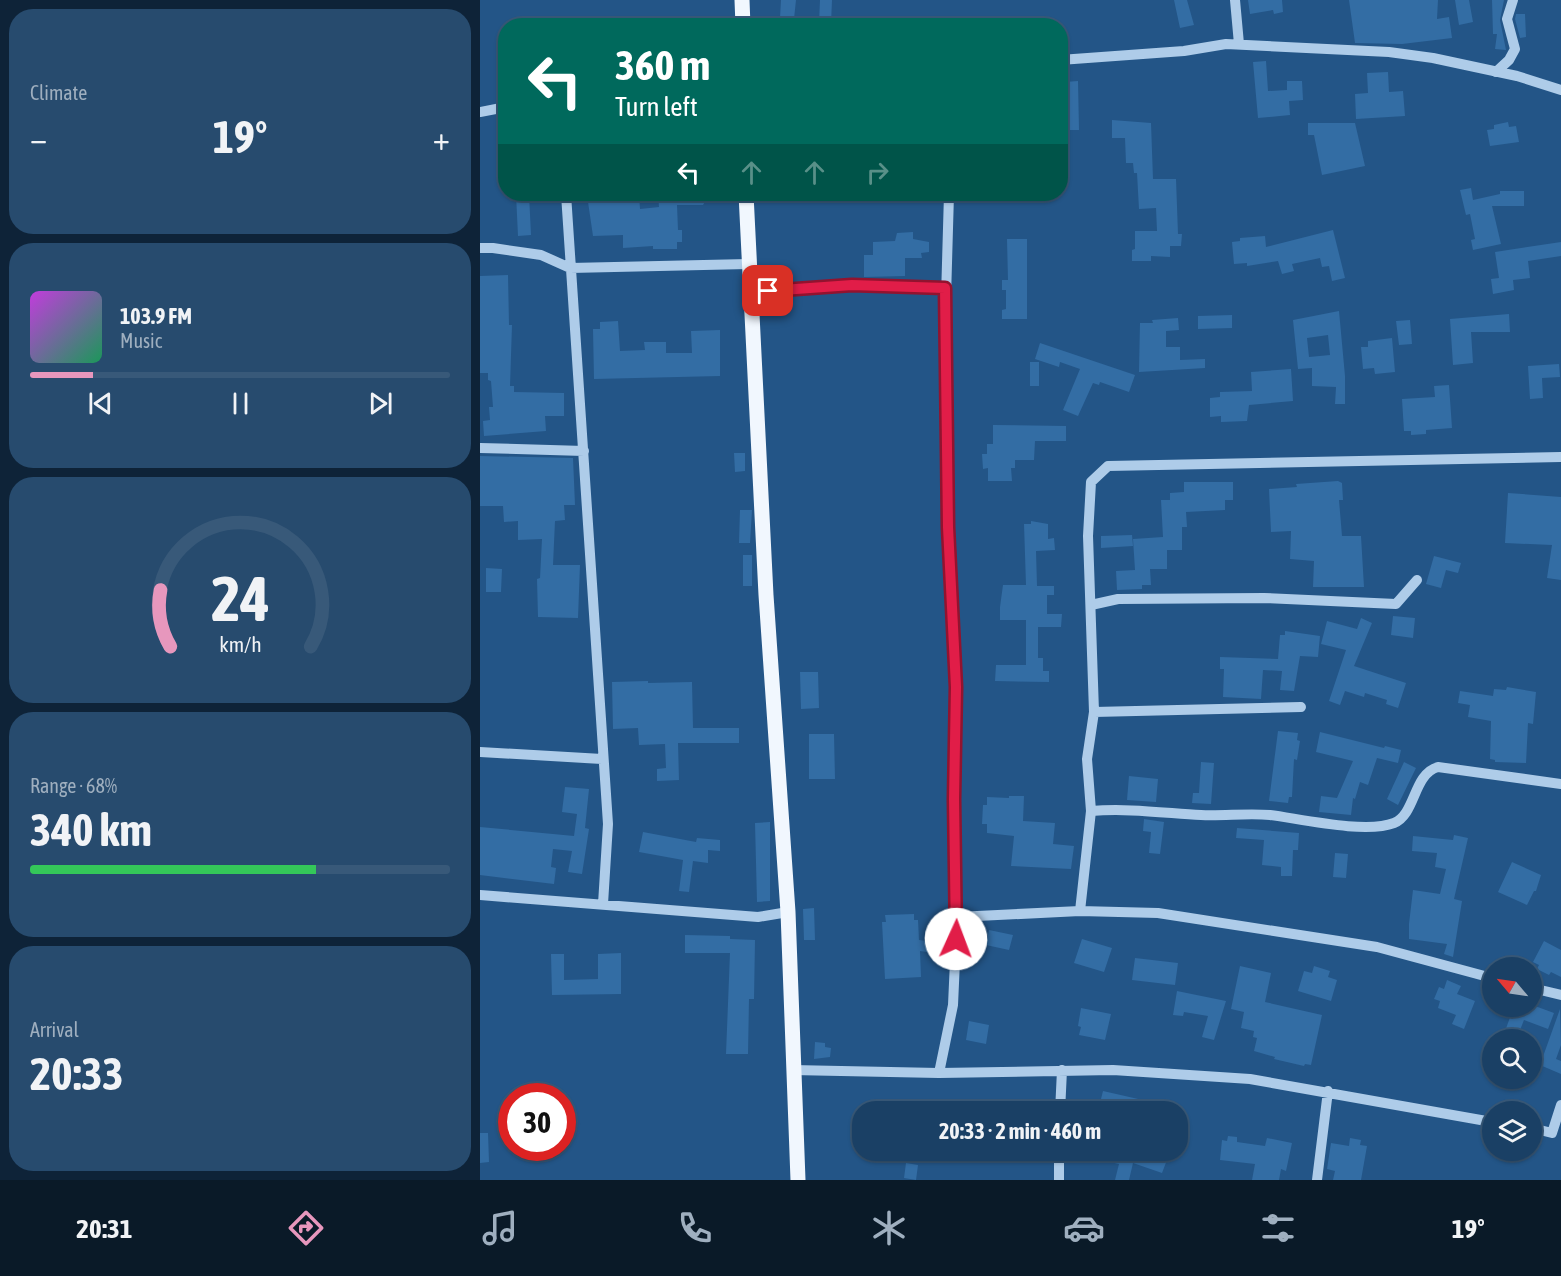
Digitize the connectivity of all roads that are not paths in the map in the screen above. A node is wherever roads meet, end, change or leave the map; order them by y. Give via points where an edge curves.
1 (742, 0) edge
2 (1234, 0) edge
3 (1513, 0) edge
4 (743, 18) edge
5 (1239, 44) junction
6 (1068, 60) edge
7 (1496, 72) junction
8 (1561, 90) edge
9 (498, 109) edge
10 (480, 112) edge
11 (566, 201) edge
12 (746, 201) edge
13 (949, 201) edge
14 (480, 249) edge
15 (748, 264) junction
16 (570, 268) junction
17 (945, 288) junction
18 (751, 292) junction
19 (480, 448) edge
20 (584, 451) junction
21 (1561, 457) edge
22 (1417, 580) dead end
23 (1091, 605) junction
24 (1301, 707) dead end
25 (1094, 712) junction
26 (480, 752) edge
27 (602, 759) junction
28 (1561, 784) edge
29 (1091, 812) junction
30 (480, 895) edge
31 (603, 904) junction
32 (1080, 911) junction
33 (788, 912) junction
34 (957, 916) junction
35 (1482, 975) edge
36 (1542, 990) edge
37 (1561, 994) edge
38 (792, 1070) junction
39 (1062, 1070) junction
40 (939, 1073) junction
41 (1328, 1091) junction
42 (1061, 1101) edge
43 (1561, 1105) edge
44 (1482, 1120) edge
45 (1556, 1135) edge
46 (1059, 1161) edge
47 (798, 1180) edge
48 (1059, 1180) edge
49 (1317, 1180) edge

1 - 4 main road
2 - 5 street
3 - 7 street via 1507,19 1515,48
5 - 6 street
5 - 7 street via 1389,52
7 - 8 street
9 - 10 street
11 - 16 street
12 - 15 main road
13 - 17 street
14 - 16 street via 541,255
15 - 16 street
15 - 18 main road
16 - 20 street
17 - 18 street via 832,286
17 - 34 street
18 - 33 main road via 766,594
19 - 20 street
20 - 27 street
21 - 23 street via 1108,466 1091,482
22 - 23 street via 1396,604 1264,597 1118,599
23 - 25 street
24 - 25 street
25 - 29 street via 1087,759
26 - 27 street
27 - 31 street via 608,824
28 - 29 street via 1438,767 1430,769 1401,818 1378,825 1267,815 1115,809
29 - 32 street
30 - 31 street
31 - 33 street via 758,917
32 - 34 street
32 - 35 street via 1158,913 1328,939 1377,947
33 - 38 main road
34 - 40 street via 952,1005
36 - 37 street
38 - 40 street
38 - 47 main road
39 - 40 street
39 - 41 street via 1250,1079
39 - 42 street
41 - 44 street
41 - 49 street
43 - 45 street
46 - 48 street

